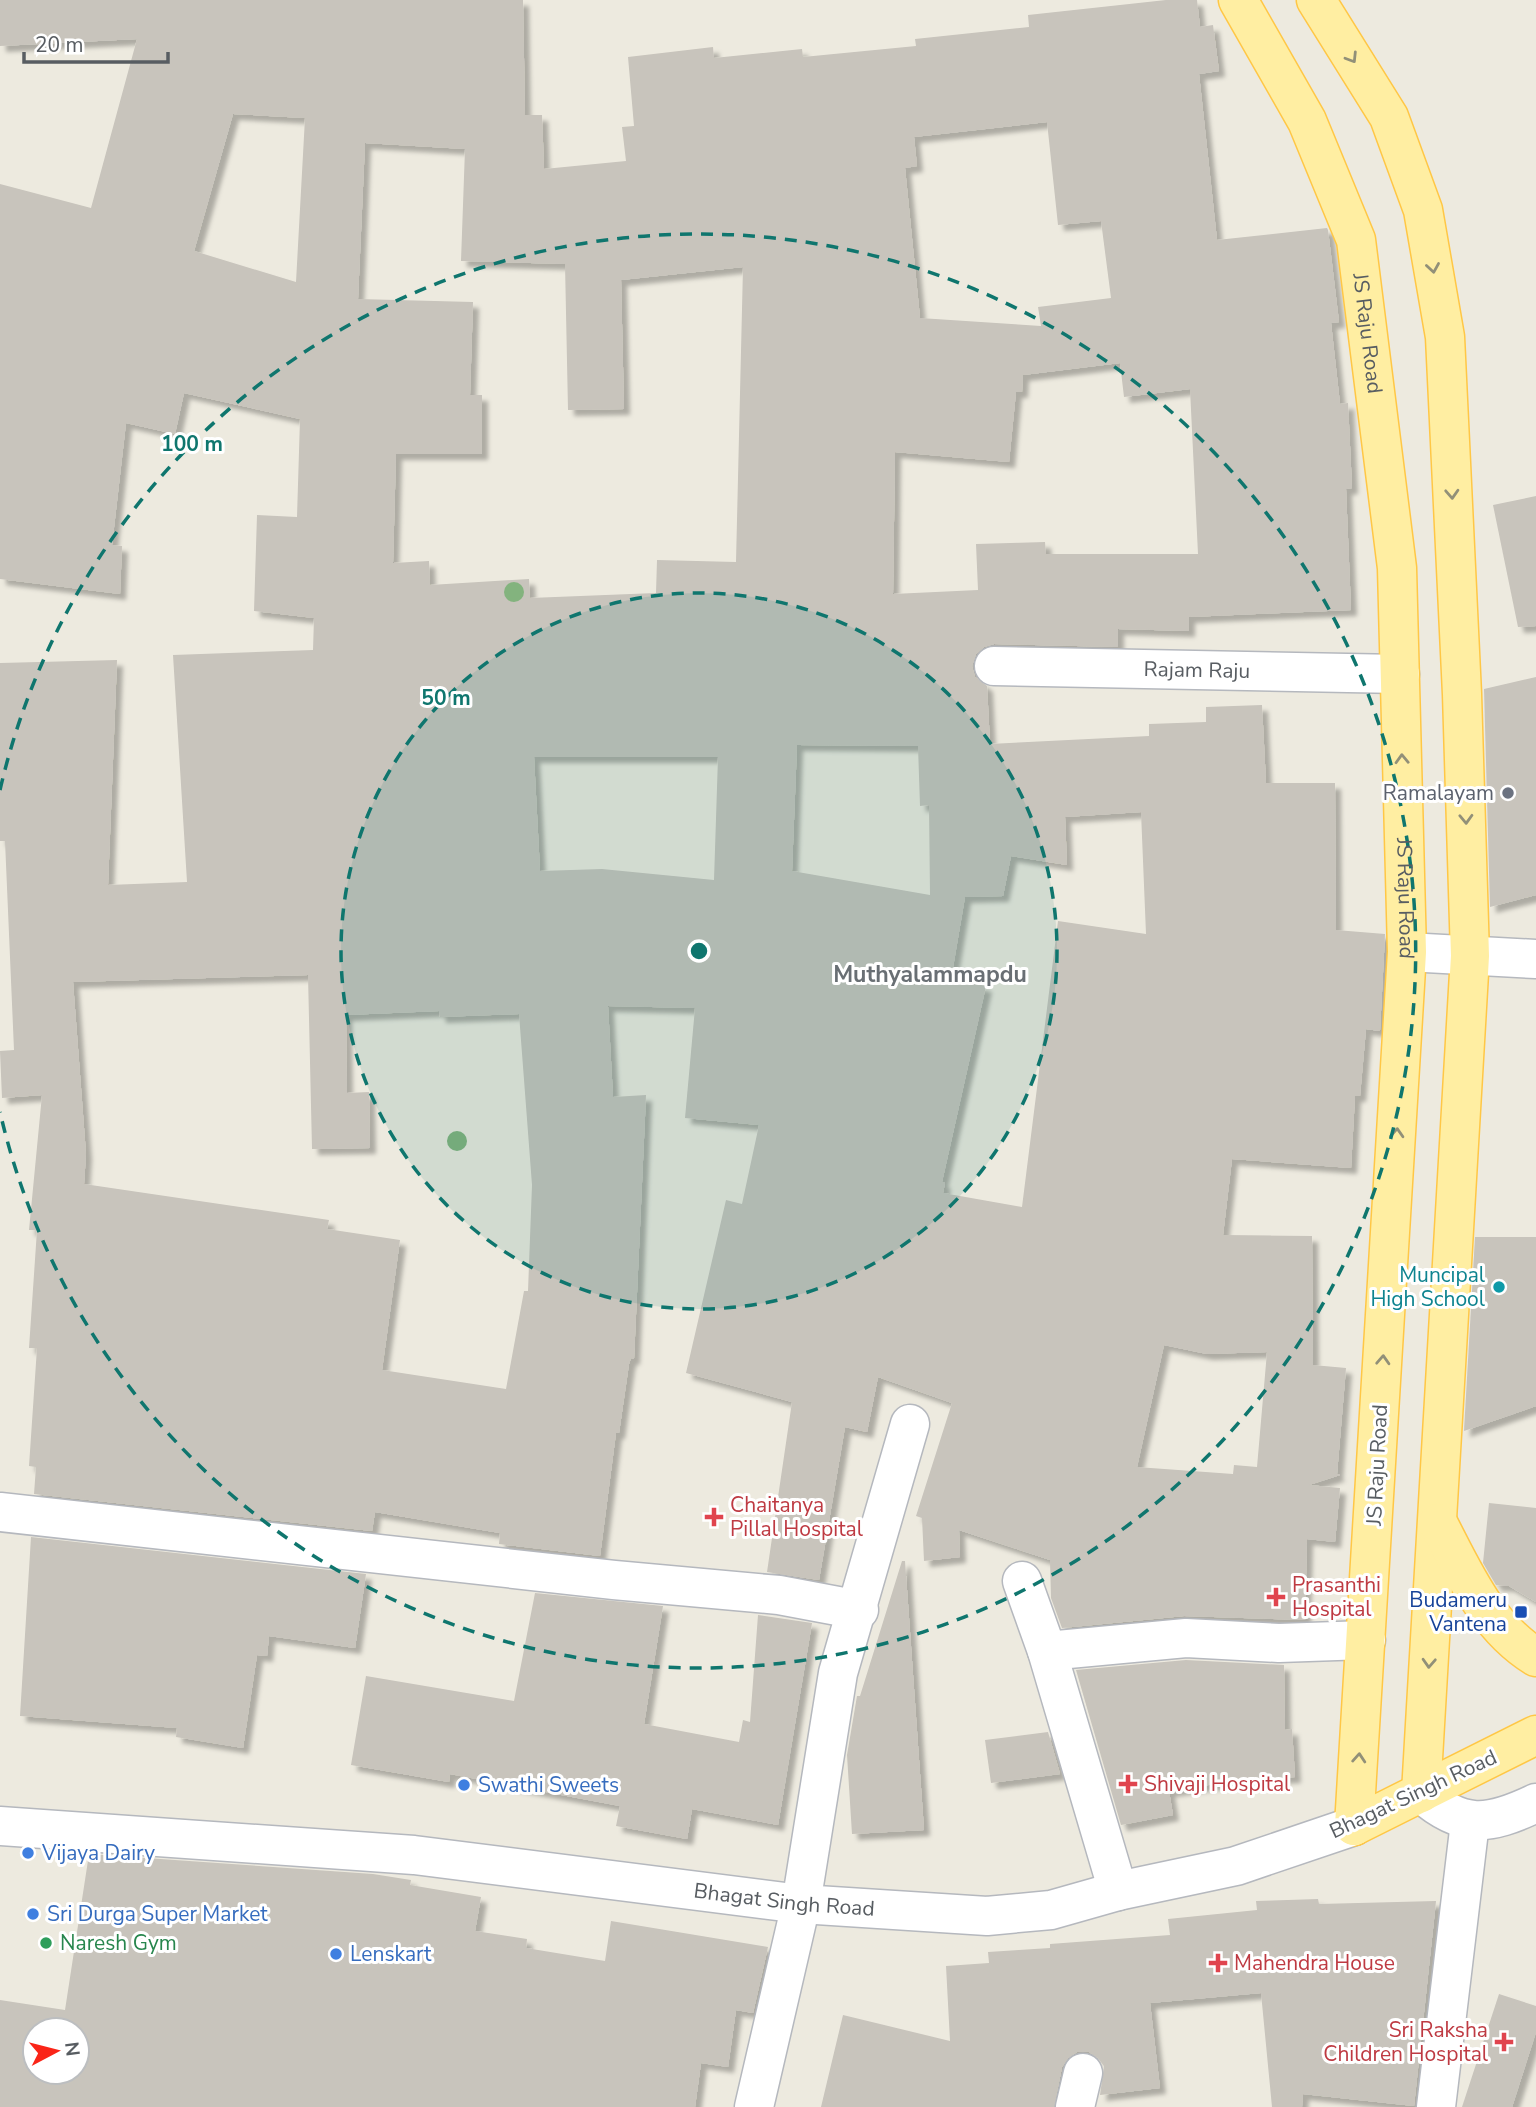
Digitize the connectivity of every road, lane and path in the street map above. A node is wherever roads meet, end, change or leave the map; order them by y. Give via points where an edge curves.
1 (1238, 0) edge
2 (1315, 0) edge
3 (994, 666) dead end
4 (1400, 674) junction
5 (1407, 952) junction
6 (1470, 956) junction
7 (1536, 959) edge
8 (910, 1424) dead end
9 (0, 1512) edge
10 (1437, 1522) junction
11 (1022, 1581) dead end
12 (859, 1610) junction
13 (1366, 1640) junction
14 (1046, 1651) junction
15 (1536, 1657) edge
16 (1536, 1735) edge
17 (1421, 1793) junction
18 (1536, 1802) edge
19 (1469, 1822) junction
20 (0, 1826) edge
21 (1354, 1826) junction
22 (1118, 1891) junction
23 (801, 1904) junction
24 (754, 2107) edge
25 (1436, 2107) edge

1 - 4 main road, JS Raju Road via 1307,121 1356,240 1397,568
2 -> 6 main road via 1389,117 1423,210 1445,337
3 - 4 street, Rajam Raju
5 -> 4 main road, JS Raju Road
5 - 6 street
13 -> 5 main road, JS Raju Road
6 - 7 street
6 - 10 main road
8 - 12 street
9 - 12 street via 779,1595
10 - 15 main road via 1477,1598 1517,1646
10 -> 17 main road
11 - 14 street
12 - 23 street via 838,1673
13 - 14 street via 1279,1643 1186,1638
21 -> 13 main road, JS Raju Road
14 - 22 street
16 - 17 main road, Bhagat Singh Road
17 - 19 street via 1441,1810
17 - 21 main road, Bhagat Singh Road
18 - 19 street via 1516,1813
19 - 25 street
20 - 23 street, Bhagat Singh Road via 414,1855
21 - 22 street, Bhagat Singh Road via 1236,1866
22 - 23 street, Bhagat Singh Road via 1051,1910 987,1916
23 - 24 street

